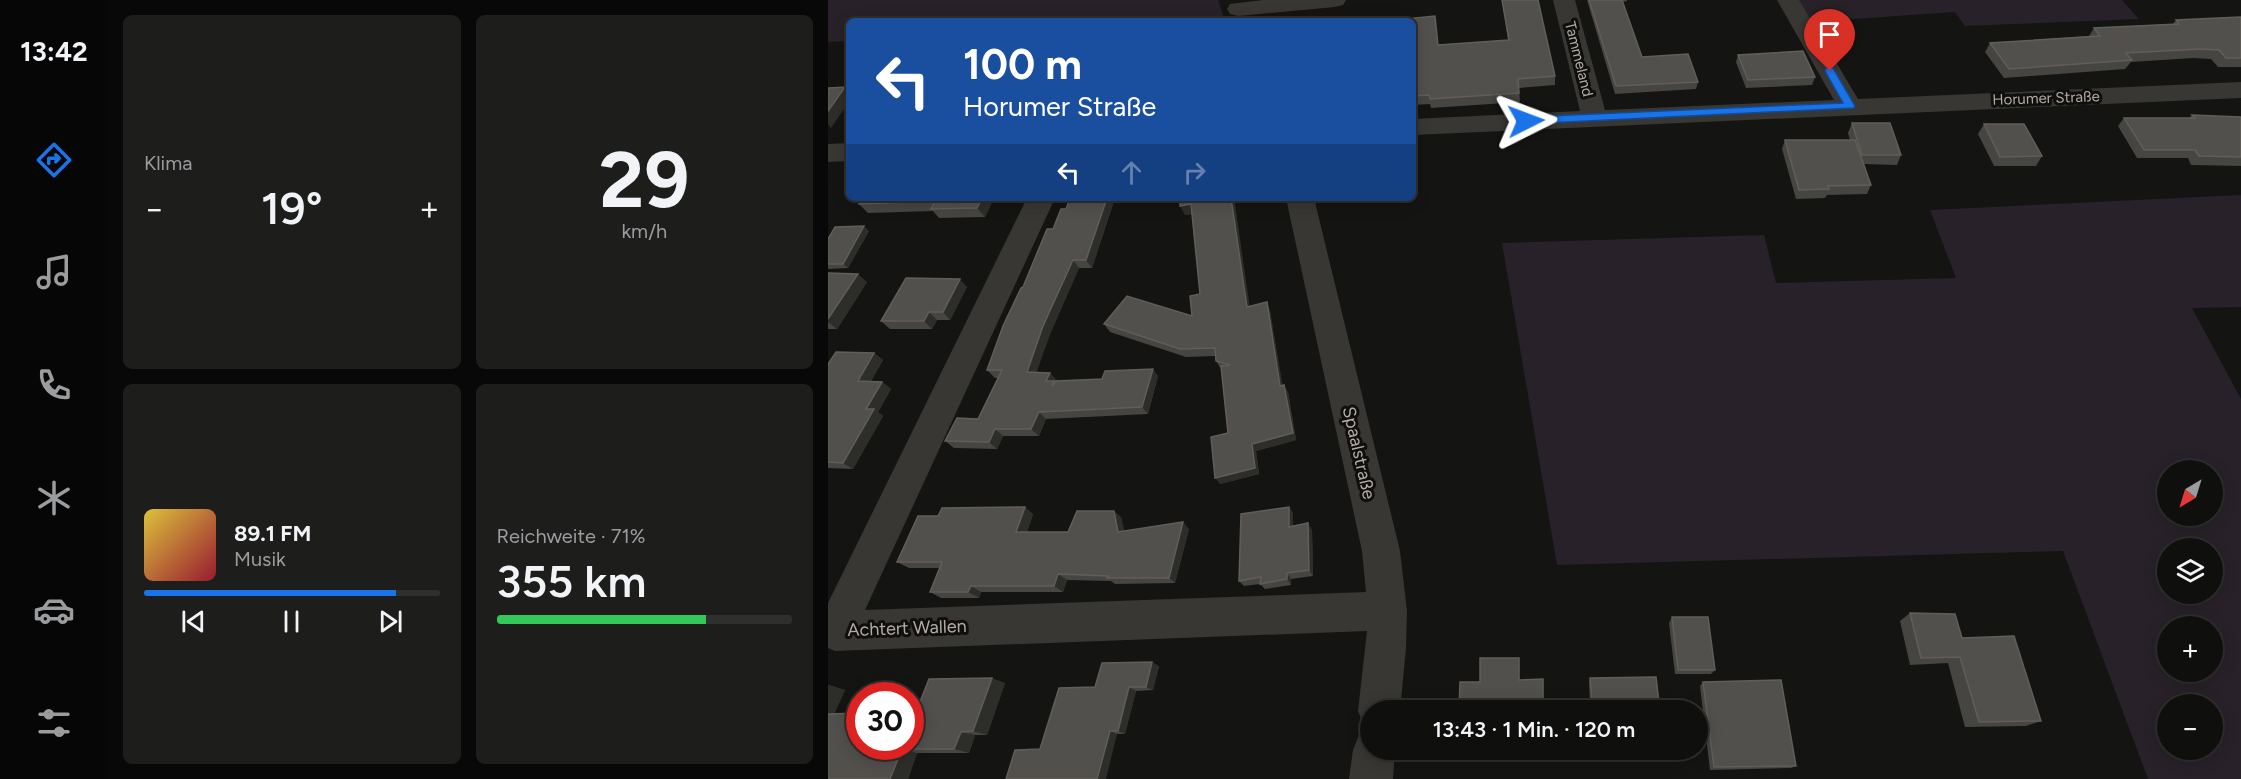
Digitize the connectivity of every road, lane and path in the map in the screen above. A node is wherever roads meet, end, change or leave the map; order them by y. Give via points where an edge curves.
1 (1335, 0) edge
2 (1564, 0) edge
3 (1788, 0) edge
4 (1238, 10) edge
5 (2241, 90) edge
6 (1850, 106) junction
7 (1594, 117) junction
8 (1416, 127) edge
9 (846, 152) edge
10 (828, 153) edge
11 (1040, 201) edge
12 (1301, 201) edge
13 (1387, 610) junction
14 (1380, 700) edge
15 (1373, 760) edge
16 (1371, 779) edge

1 - 4 street
2 - 7 street, Tammeland
3 - 6 street
5 - 6 street, Horumer Straße
6 - 7 street, Horumer Straße
7 - 8 street, Horumer Straße
9 - 10 street
11 - 13 street, Achtert Wallen via 835,631
12 - 13 street, Spaalstraße via 1381,551
13 - 14 street, Spaalstraße
15 - 16 street

